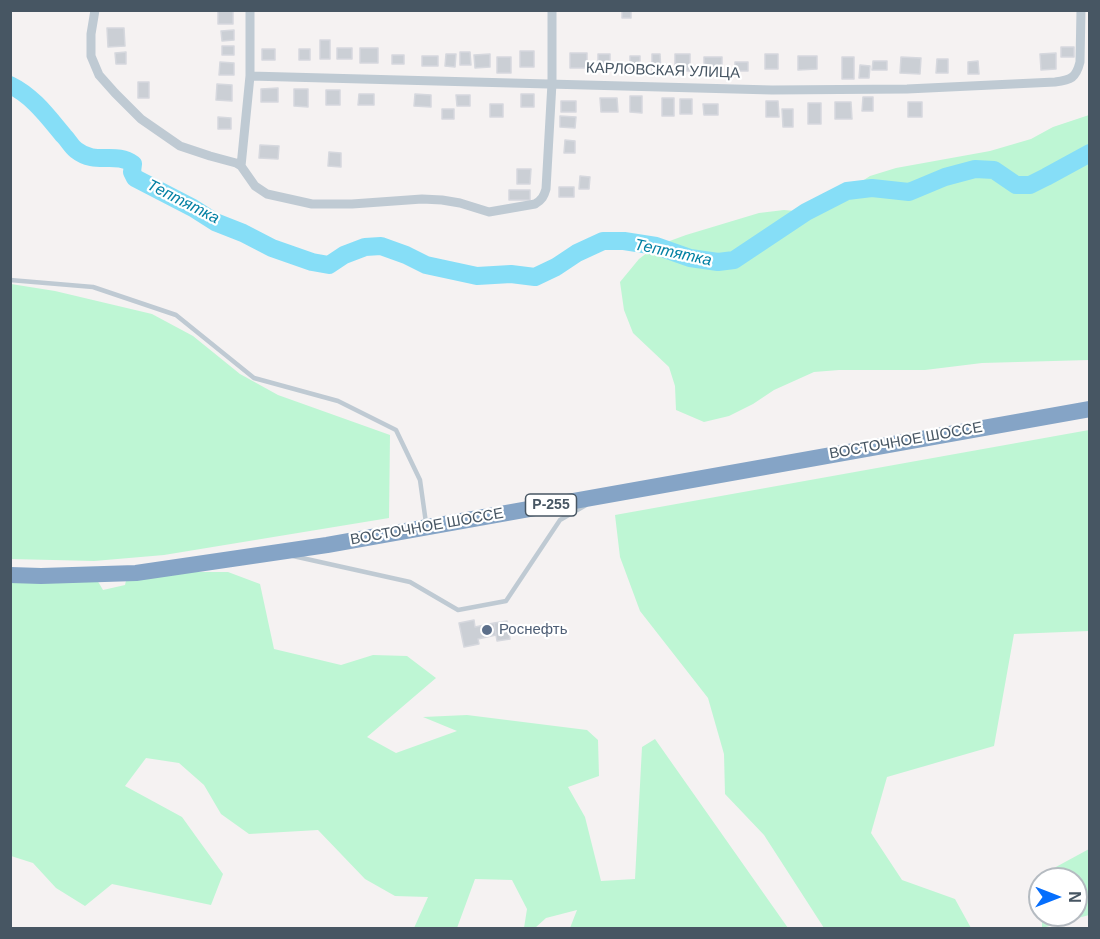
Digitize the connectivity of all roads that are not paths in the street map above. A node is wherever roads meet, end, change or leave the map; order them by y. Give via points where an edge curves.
1 (95, 10) edge
2 (250, 10) edge
3 (552, 10) edge
4 (1081, 10) edge
5 (250, 75) junction
6 (552, 83) junction
7 (241, 166) junction
8 (10, 280) edge
9 (1089, 409) edge
10 (604, 496) junction
11 (427, 527) junction
12 (276, 552) junction
13 (10, 574) edge

1 - 7 street via 91,56 99,75 115,93 141,119 180,146
2 - 5 street
3 - 6 street
4 - 6 street, КАРЛОВСКАЯ УЛИЦА via 1078,68 1069,80 1055,82 772,90
5 - 6 street, КАРЛОВСКАЯ УЛИЦА
5 - 7 street
6 - 7 street via 546,189 535,204 489,212 460,203 422,199 312,204 267,194 255,186
8 - 11 lane via 93,287 176,315 254,378 338,401 396,430 420,480
9 - 10 highway, ВОСТОЧНОЕ ШОССЕ / Р-255
10 - 11 highway, ВОСТОЧНОЕ ШОССЕ / Р-255
10 - 12 lane via 560,520 506,602 458,610 410,582
11 - 12 highway, ВОСТОЧНОЕ ШОССЕ / Р-255
12 - 13 highway, ВОСТОЧНОЕ ШОССЕ / Р-255 via 136,573

